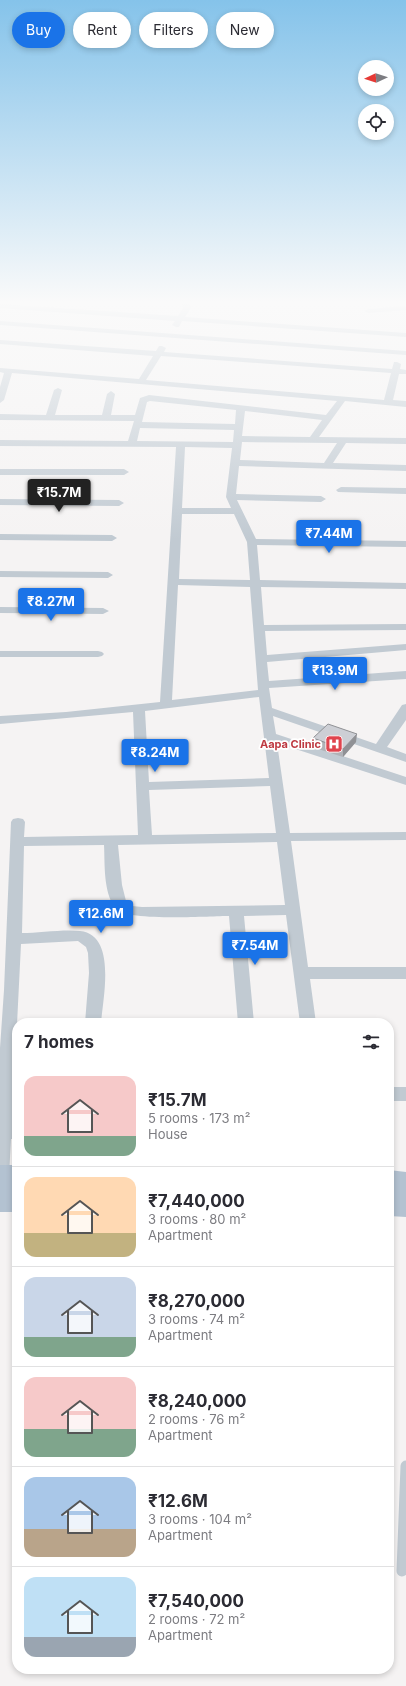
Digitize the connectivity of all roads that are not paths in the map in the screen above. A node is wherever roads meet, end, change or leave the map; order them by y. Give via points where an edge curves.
1 (6, 382) edge
2 (137, 382) edge
3 (141, 382) joint
4 (393, 382) edge
5 (58, 390) dead end
6 (111, 394) dead end
7 (343, 398) junction
8 (0, 400) edge
9 (388, 402) junction
10 (406, 404) edge
11 (241, 408) junction
12 (0, 417) edge
13 (50, 417) junction
14 (106, 417) junction
15 (328, 418) junction
16 (138, 421) junction
17 (237, 437) junction
18 (313, 439) junction
19 (343, 440) junction
20 (406, 441) edge
21 (0, 443) edge
22 (132, 444) junction
23 (181, 445) junction
24 (234, 463) junction
25 (327, 466) junction
26 (406, 468) edge
27 (0, 472) edge
28 (124, 472) dead end
29 (341, 490) dead end
30 (406, 491) edge
31 (231, 497) junction
32 (321, 499) dead end
33 (0, 502) edge
34 (119, 502) dead end
35 (178, 510) junction
36 (236, 511) junction
37 (0, 537) edge
38 (112, 538) dead end
39 (252, 542) junction
40 (406, 544) edge
41 (0, 574) edge
42 (108, 575) dead end
43 (172, 582) junction
44 (256, 583) junction
45 (406, 586) edge
46 (0, 610) edge
47 (103, 611) dead end
48 (406, 627) edge
49 (258, 628) junction
50 (406, 647) edge
51 (0, 654) edge
52 (98, 654) dead end
53 (260, 659) junction
54 (406, 675) edge
55 (264, 689) junction
56 (166, 704) junction
57 (139, 707) junction
58 (267, 710) junction
59 (404, 715) edge
60 (0, 720) edge
61 (270, 736) junction
62 (379, 749) junction
63 (406, 758) edge
64 (406, 781) edge
65 (276, 782) junction
66 (143, 786) junction
67 (18, 822) dead end
68 (406, 836) edge
69 (284, 837) junction
70 (111, 840) junction
71 (145, 840) junction
72 (17, 842) junction
73 (293, 910) junction
74 (236, 911) junction
75 (9, 934) edge
76 (303, 973) junction
77 (406, 973) edge
78 (93, 1018) edge
79 (246, 1018) edge
80 (308, 1018) edge
81 (394, 1094) edge
82 (406, 1094) edge
83 (10, 1132) edge
84 (0, 1177) edge
85 (12, 1177) edge
86 (394, 1183) edge
87 (406, 1184) edge
88 (0, 1200) edge
89 (12, 1200) edge
90 (394, 1204) edge
91 (406, 1205) edge
92 (406, 1466) edge
93 (402, 1571) dead end

1 - 8 street
2 - 3 street
3 - 7 street
4 - 9 street
5 - 13 street
6 - 14 street
7 - 9 street
7 - 15 street
9 - 10 street
11 - 15 street
11 - 16 street via 148,398 143,400
11 - 17 street
12 - 13 street
13 - 14 street
14 - 16 street
15 - 18 street
16 - 17 street
16 - 22 street
17 - 18 street
17 - 23 street
17 - 24 street
18 - 19 street
19 - 20 street
19 - 25 street
21 - 22 street
22 - 23 street
23 - 35 street
24 - 25 street
24 - 31 street
25 - 26 street
27 - 28 street
29 - 30 street
31 - 32 street
31 - 36 street
33 - 34 street
35 - 36 street
35 - 43 street
36 - 39 street
37 - 38 street
39 - 40 street
39 - 44 street
41 - 42 street
43 - 44 street
43 - 56 street
44 - 45 street
44 - 49 street
46 - 47 street
48 - 49 street
49 - 53 street
50 - 53 street
51 - 52 street
53 - 55 street
54 - 55 street
55 - 56 street
55 - 58 street
56 - 57 street
57 - 60 street via 90,714
57 - 66 street
58 - 61 street
58 - 62 street
59 - 62 street
61 - 64 street
61 - 65 street
62 - 63 street
65 - 66 street
65 - 69 street
66 - 71 street
67 - 72 street
68 - 69 street
69 - 71 street
69 - 73 street
70 - 71 street
70 - 72 street
70 - 74 street via 116,896 120,905 129,911
72 - 75 street
73 - 74 street
73 - 76 street
74 - 79 street
75 - 78 street via 80,936 88,940 95,948 97,962
75 - 83 street
76 - 77 street
76 - 80 street
81 - 82 street
83 - 84 street
84 - 85 main road
86 - 87 main road
88 - 89 main road
90 - 91 main road
92 - 93 lane

